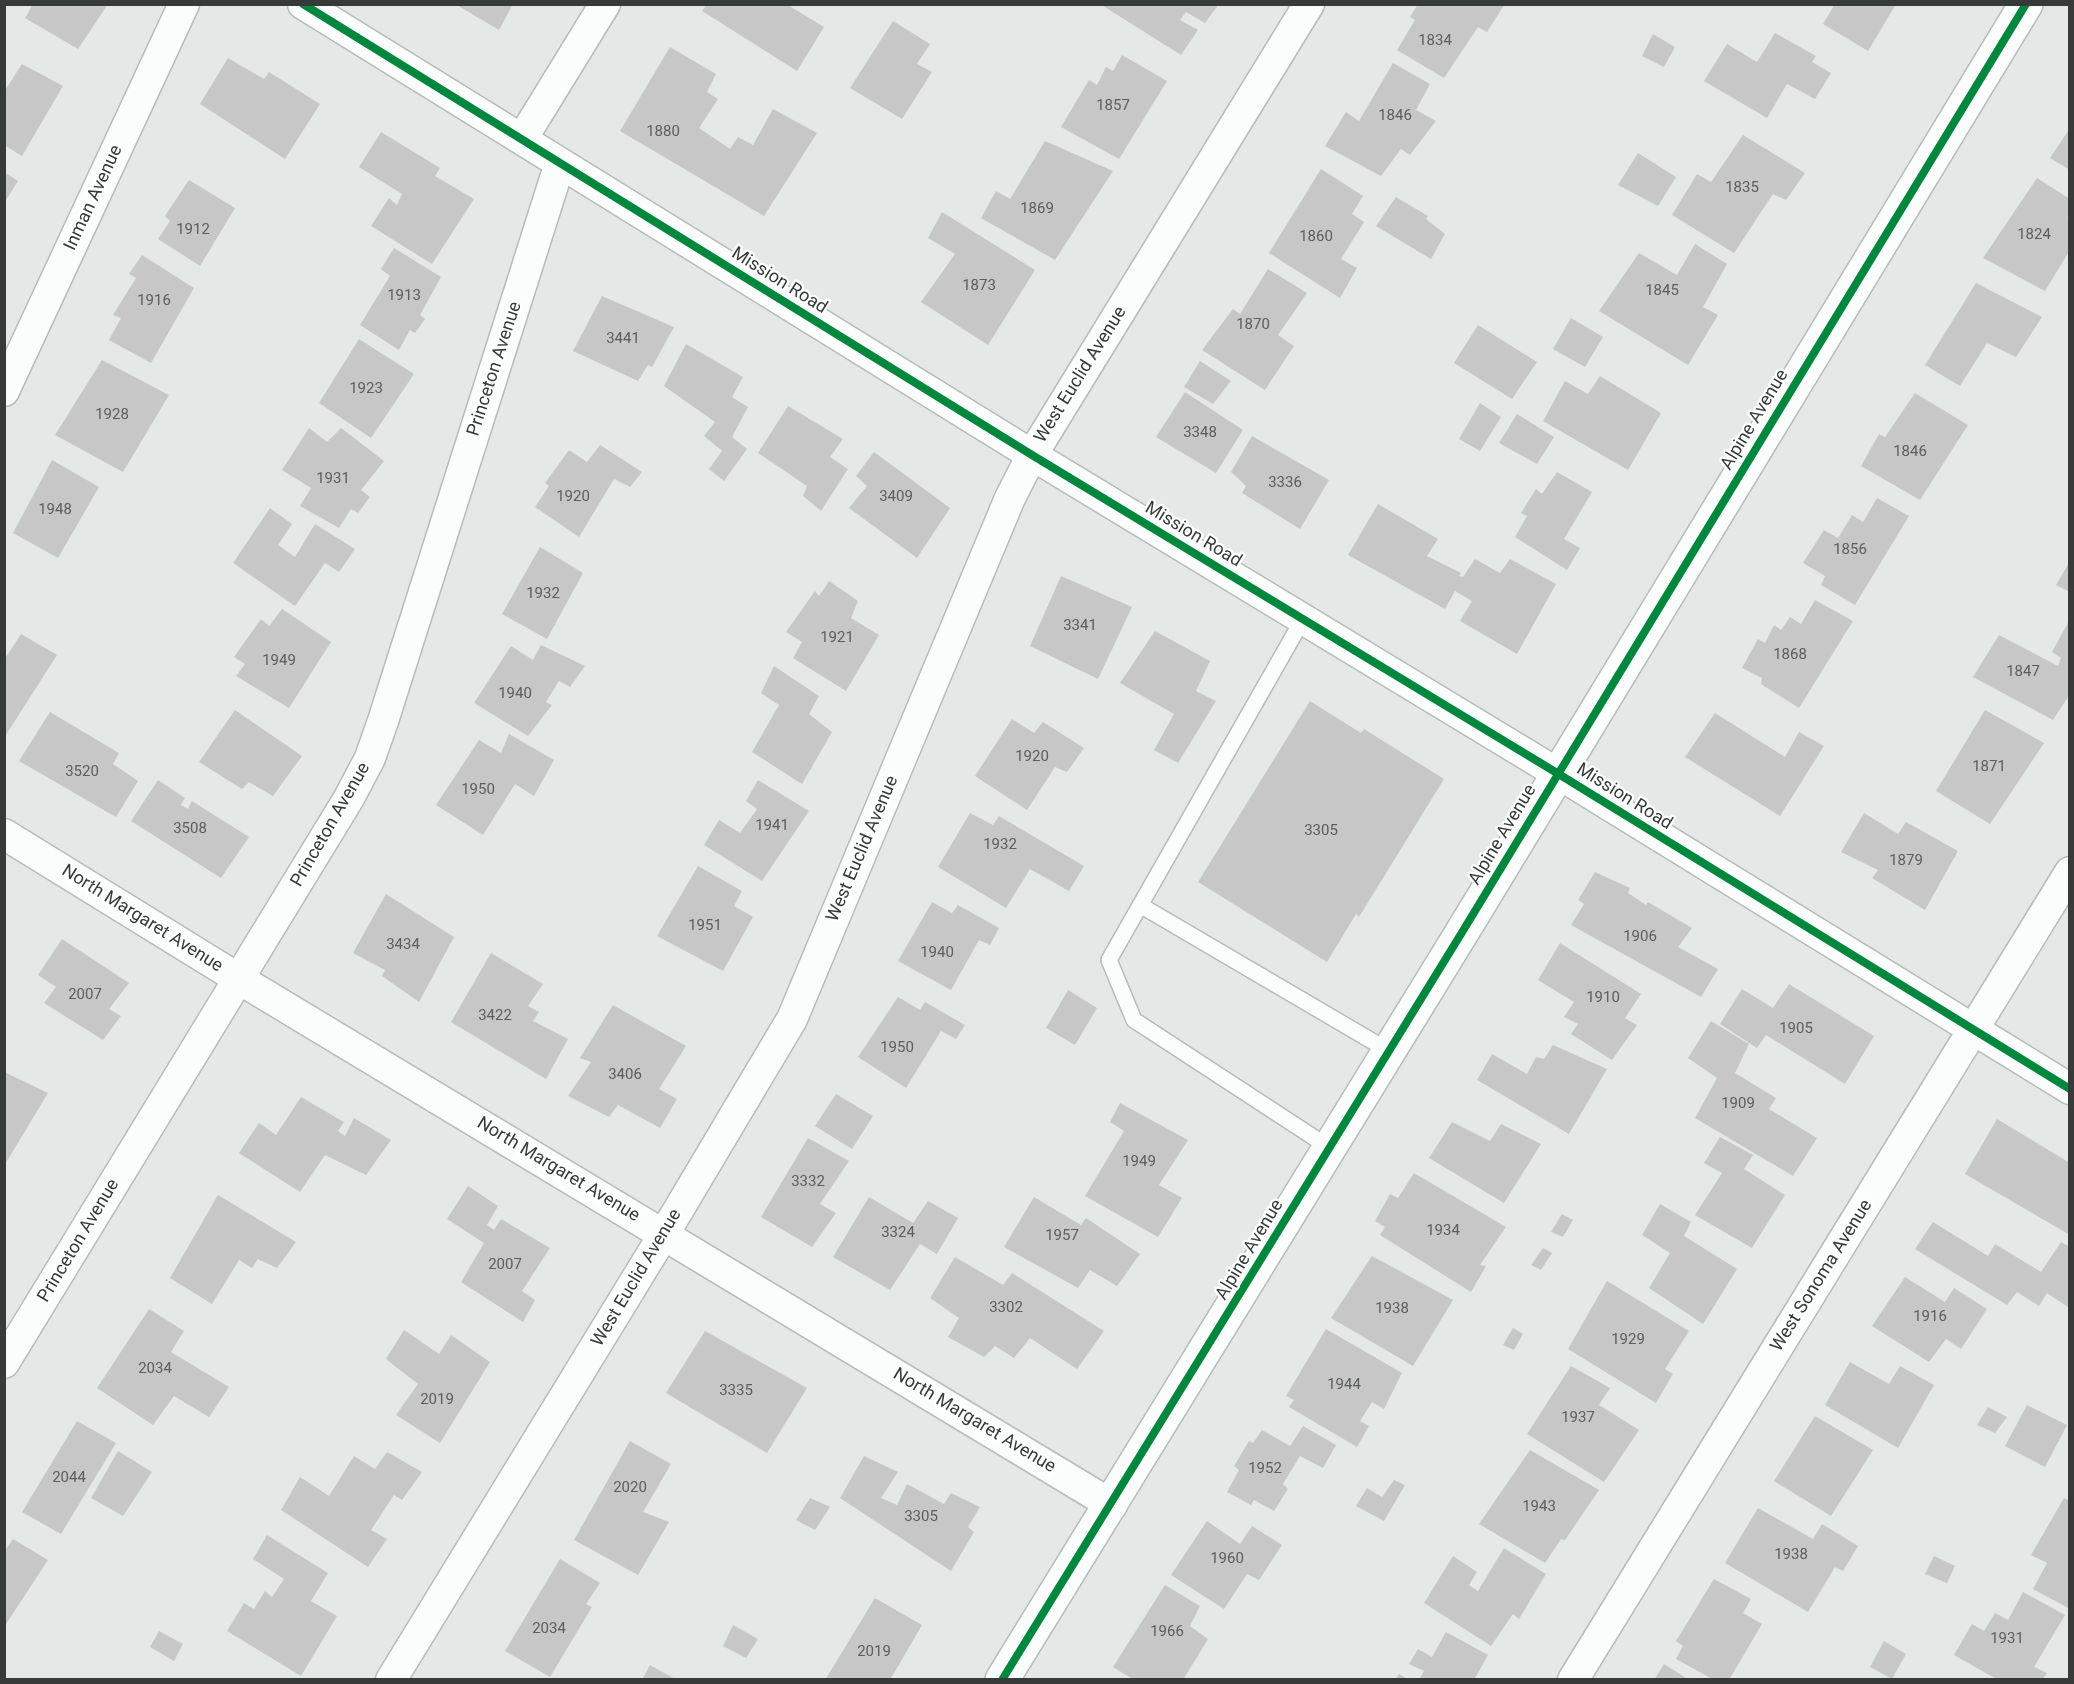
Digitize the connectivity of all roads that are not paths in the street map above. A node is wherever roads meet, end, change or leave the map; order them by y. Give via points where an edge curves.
1 (184, 4) edge
2 (303, 4) edge
3 (605, 4) edge
4 (1309, 4) edge
5 (2026, 4) edge
6 (522, 139) junction
7 (560, 163) junction
8 (4, 390) edge
9 (1032, 455) junction
10 (1303, 620) junction
11 (1557, 773) junction
12 (4, 834) edge
13 (2070, 872) edge
14 (1140, 905) junction
15 (239, 979) junction
16 (1974, 1029) junction
17 (1389, 1051) junction
18 (2070, 1089) edge
19 (1330, 1148) junction
20 (664, 1234) junction
21 (4, 1363) edge
22 (1112, 1504) junction
23 (391, 1680) edge
24 (1002, 1680) edge
25 (1573, 1680) edge

1 - 8 street, Inman Avenue
2 - 6 street, Mission Road
3 - 6 street
4 - 9 street, West Euclid Avenue
5 - 11 street, Alpine Avenue
6 - 7 street, Mission Road
7 - 9 street, Mission Road
7 - 15 street, Princeton Avenue via 370,758
9 - 10 street, Mission Road
9 - 20 street, West Euclid Avenue via 1010,498 792,1019
10 - 11 street, Mission Road
10 - 14 lane
11 - 16 street, Mission Road
11 - 17 street, Alpine Avenue
12 - 15 street, North Margaret Avenue
13 - 16 street, West Sonoma Avenue
14 - 17 lane
14 - 19 lane via 1109,960 1134,1020
15 - 20 street, North Margaret Avenue
15 - 21 street, Princeton Avenue
16 - 18 street, Mission Road
16 - 25 street, West Sonoma Avenue
17 - 19 street, Alpine Avenue
19 - 22 street, Alpine Avenue
20 - 22 street, North Margaret Avenue
20 - 23 street, West Euclid Avenue
22 - 24 street, Alpine Avenue

